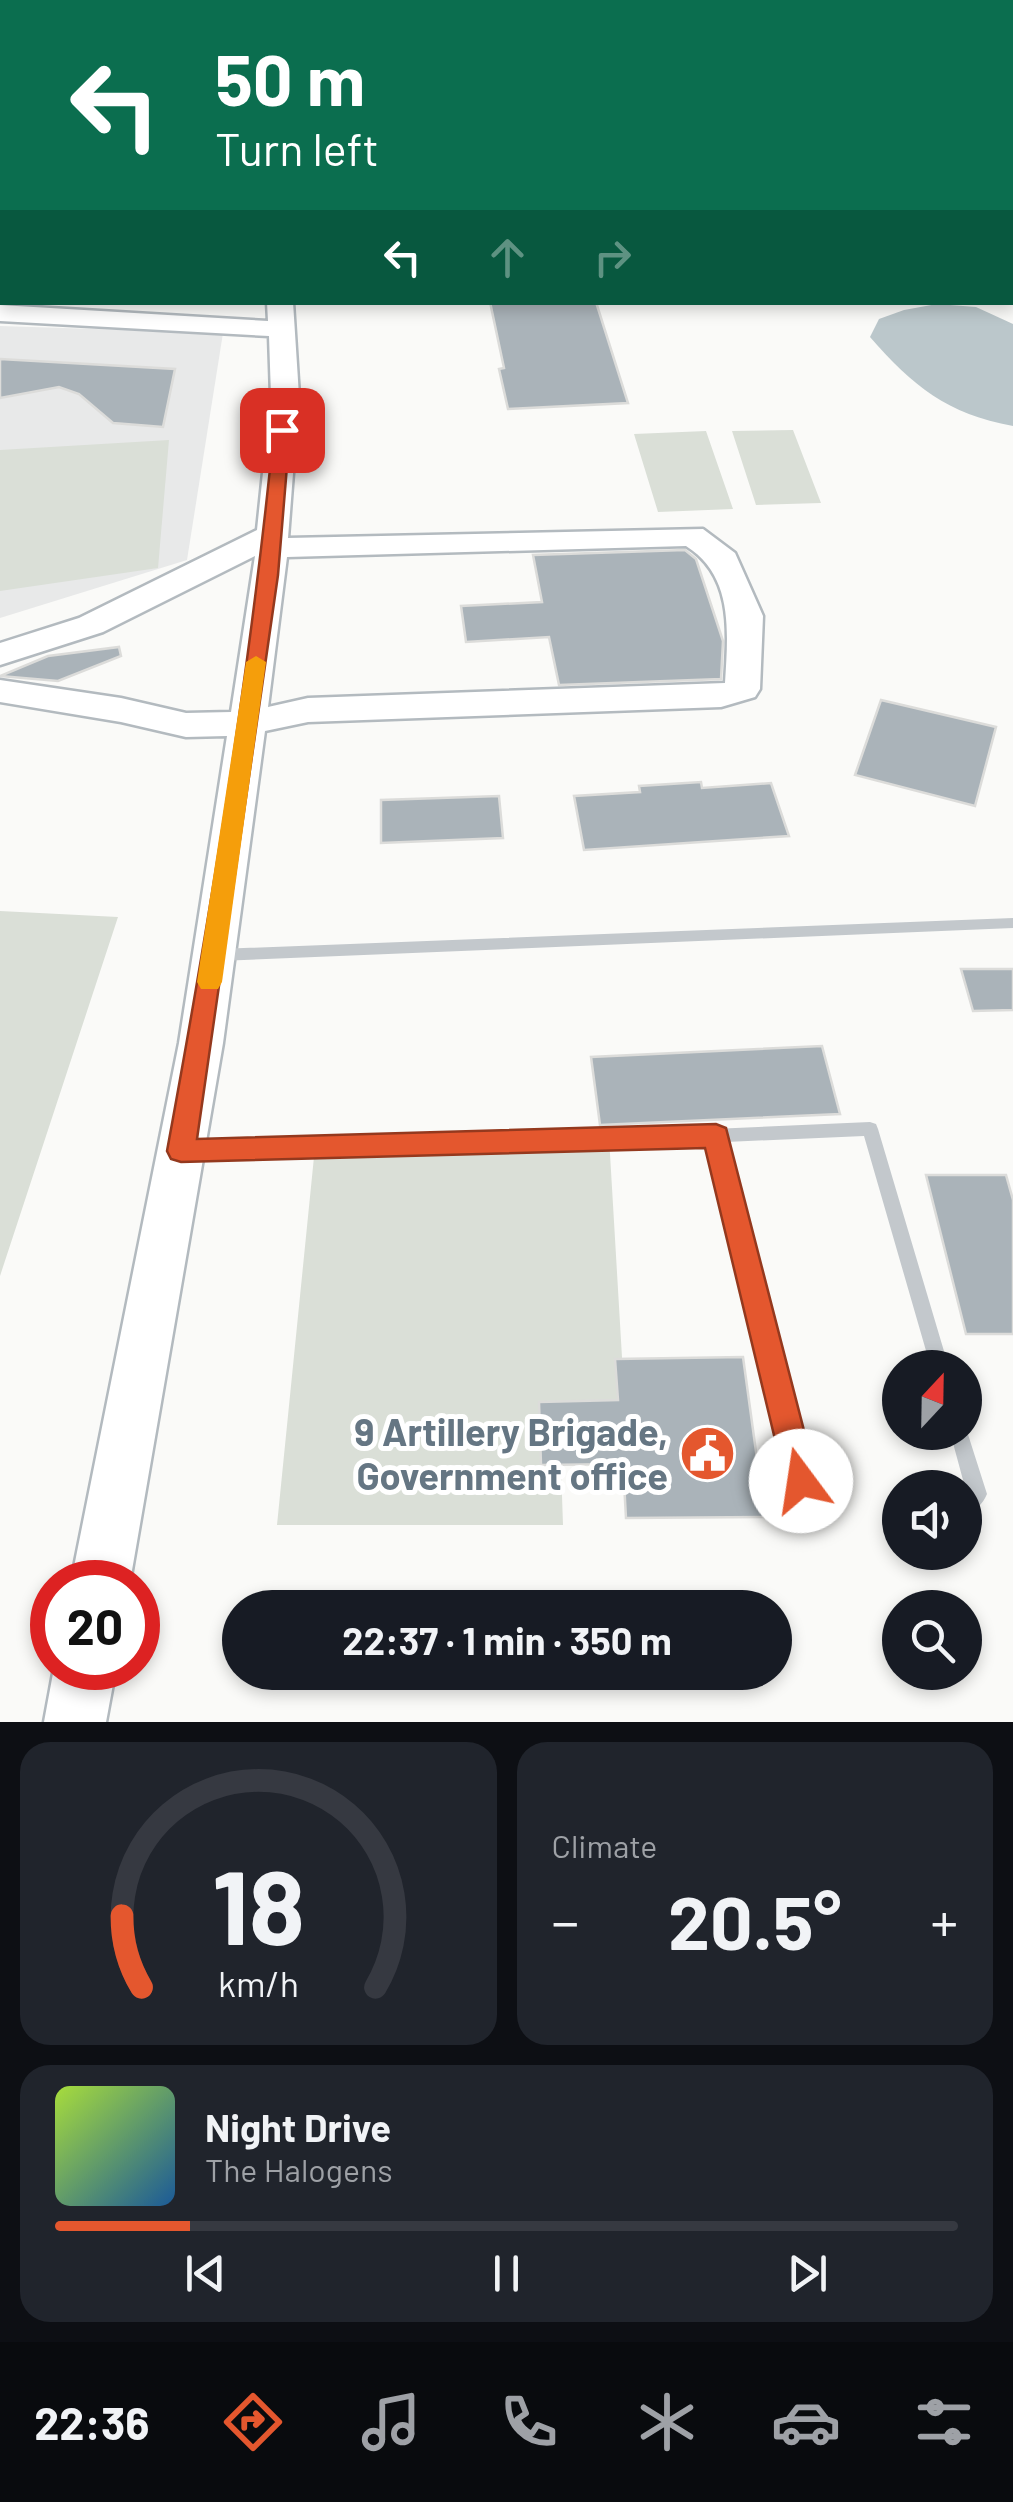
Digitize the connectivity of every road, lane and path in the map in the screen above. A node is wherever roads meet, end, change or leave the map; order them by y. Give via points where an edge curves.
1 (0, 313) edge
2 (280, 316) edge
3 (272, 541) junction
4 (0, 654) edge
5 (0, 691) edge
6 (247, 723) junction
7 (1013, 923) edge
8 (214, 956) junction
9 (716, 1136) junction
10 (181, 1151) junction
11 (935, 1350) edge
12 (810, 1519) dead end
13 (104, 1560) edge
14 (81, 1690) edge
15 (74, 1722) edge

1 - 2 street
2 - 3 street via 285,396
3 - 4 street via 91,625
3 - 6 street
3 - 6 street via 692,536 719,553 746,616 742,689 722,696 308,710
5 - 6 street via 186,724
6 - 8 street
7 - 8 lane
8 - 10 street
9 - 10 lane
9 - 11 lane via 870,1129
9 - 12 lane
10 - 13 street
14 - 15 street

